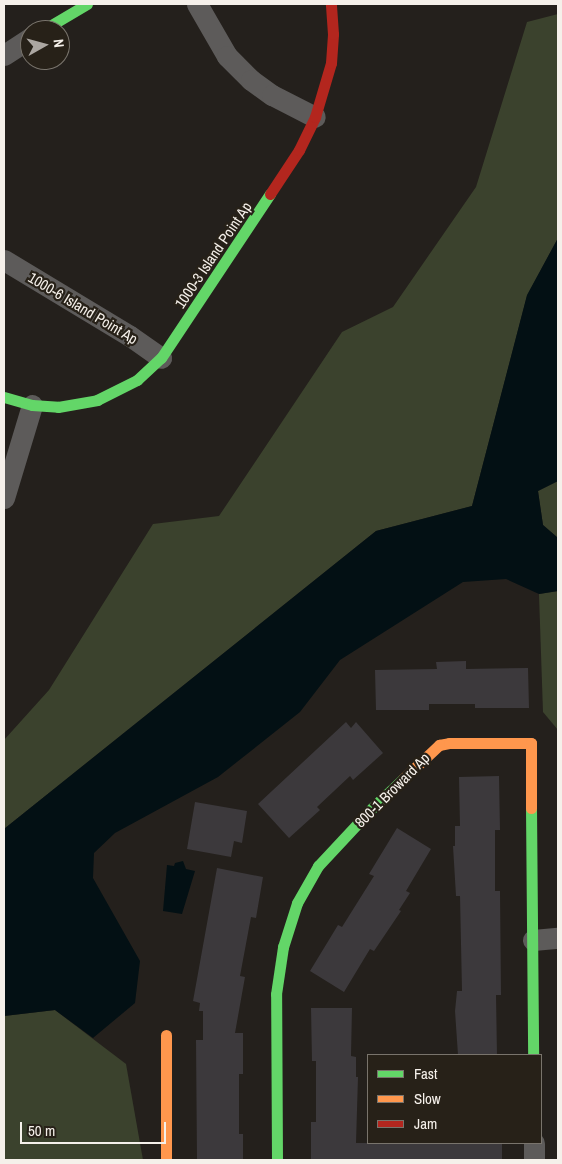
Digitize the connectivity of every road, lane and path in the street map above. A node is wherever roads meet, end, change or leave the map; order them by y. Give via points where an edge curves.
1 (87, 4) edge
2 (197, 4) edge
3 (331, 4) edge
4 (60, 20) edge
5 (20, 45) edge
6 (4, 55) edge
7 (315, 117) junction
8 (4, 260) edge
9 (161, 358) junction
10 (4, 397) edge
11 (32, 406) junction
12 (4, 498) edge
13 (558, 938) edge
14 (533, 940) junction
15 (166, 1035) dead end
16 (534, 1054) edge
17 (534, 1144) edge
18 (166, 1160) edge
19 (276, 1160) edge
20 (534, 1160) edge

1 - 4 street
2 - 7 street via 227,56 251,80
3 - 7 street, 1000-3 Island Point Ap via 331,63
5 - 6 street
7 - 9 street, 1000-3 Island Point Ap via 282,178
8 - 9 street, 1000-6 Island Point Ap
9 - 11 street, 1000-3 Island Point Ap via 136,380 97,400 58,407
10 - 11 street, 1000-3 Island Point Ap
11 - 12 street
13 - 14 street
14 - 16 street, 800-1 Broward Ap
14 - 19 street, 800-1 Broward Ap via 531,743 449,742 439,745 372,808 318,866 297,903 283,947 276,994
15 - 18 street
17 - 20 street

